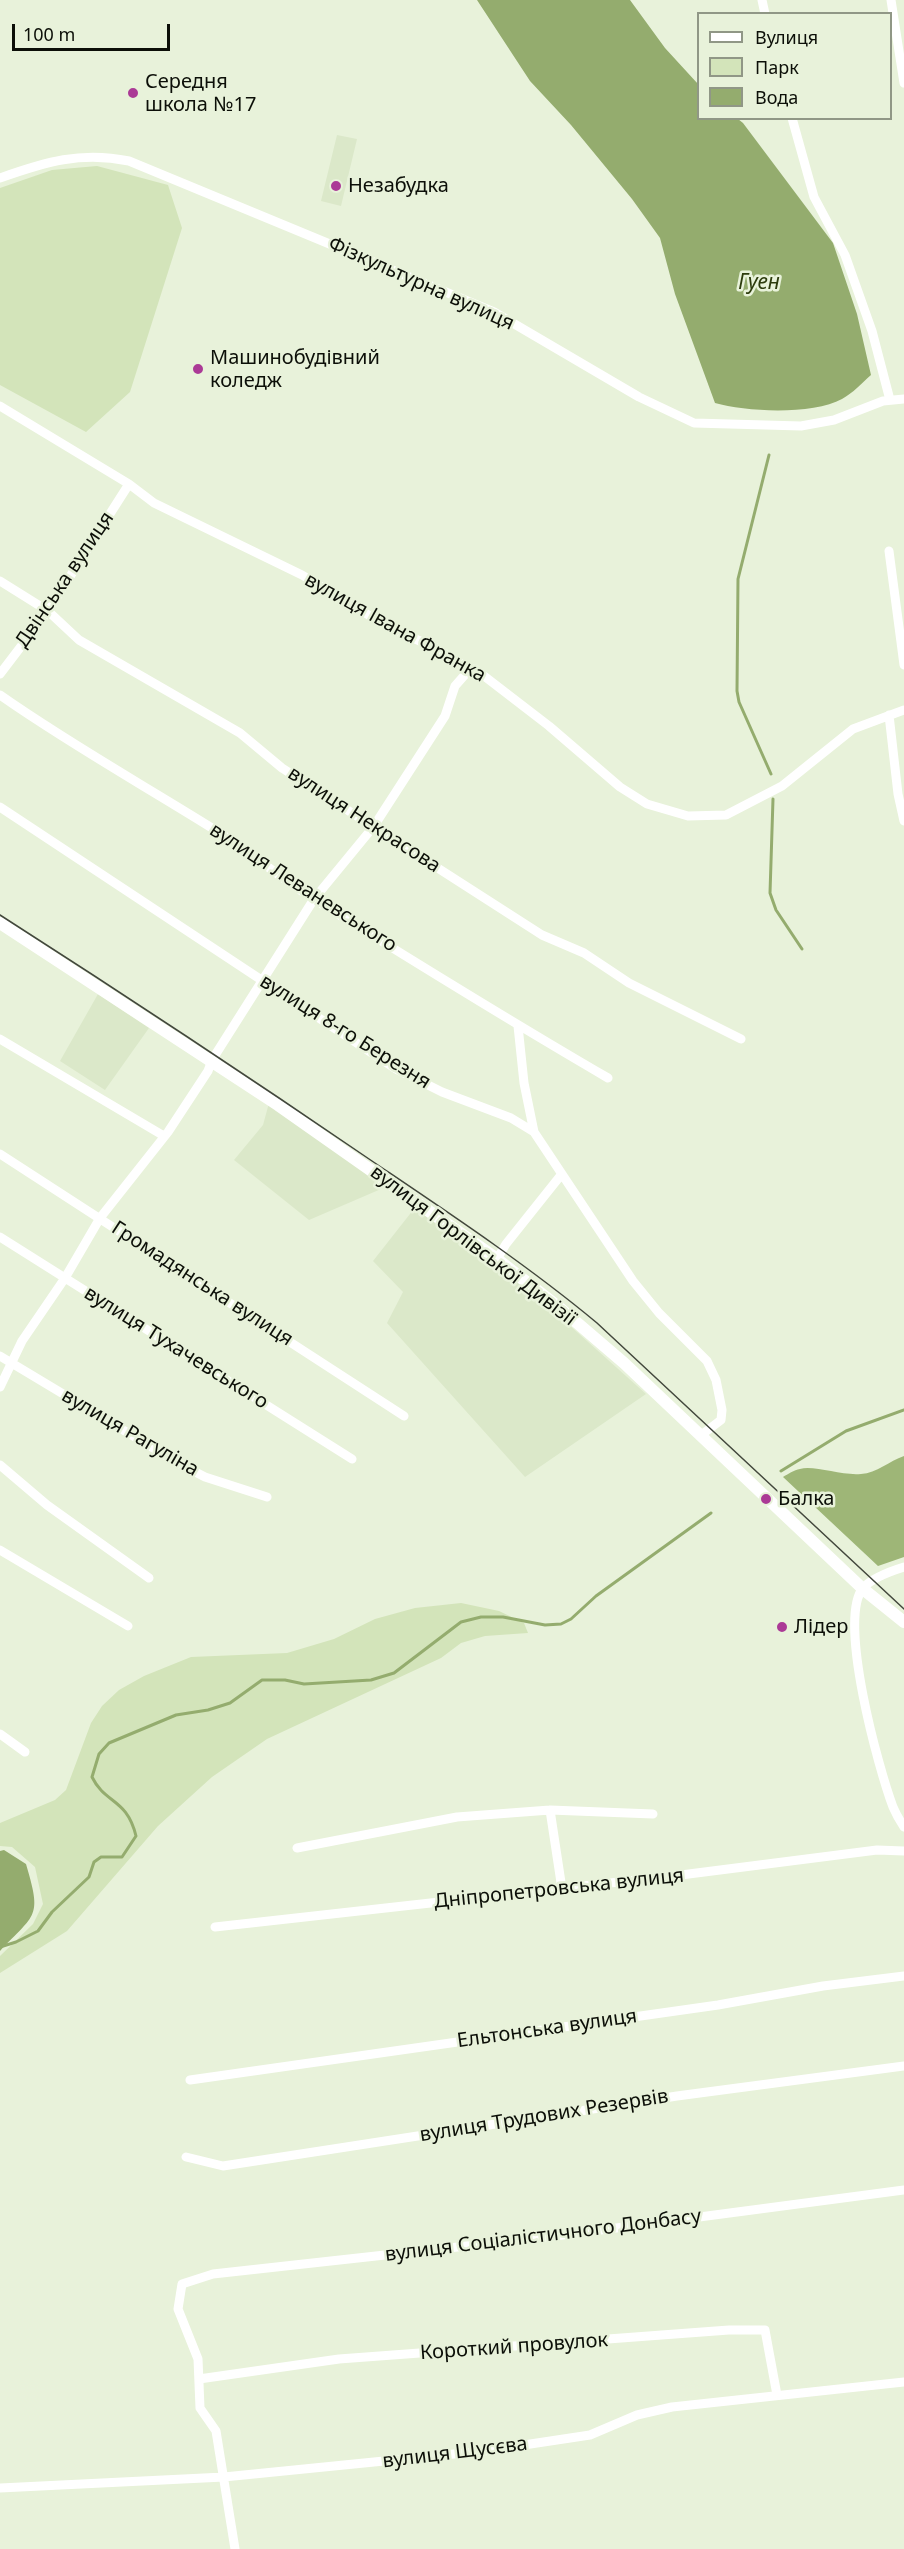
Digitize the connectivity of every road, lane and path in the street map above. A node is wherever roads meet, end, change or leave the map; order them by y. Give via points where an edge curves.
1 (891, 0) edge
2 (904, 83) edge
3 (793, 120) edge
4 (0, 178) edge
5 (904, 399) edge
6 (890, 400) junction
7 (0, 406) edge
8 (129, 484) junction
9 (889, 551) dead end
10 (0, 581) edge
11 (48, 611) junction
12 (904, 665) edge
13 (470, 669) junction
14 (0, 674) edge
15 (0, 695) edge
16 (904, 710) edge
17 (889, 715) junction
18 (0, 807) edge
19 (904, 821) edge
20 (374, 826) junction
21 (314, 899) junction
22 (0, 923) edge
23 (264, 981) junction
24 (518, 1026) junction
25 (0, 1039) edge
26 (741, 1039) dead end
27 (212, 1060) junction
28 (608, 1078) dead end
29 (534, 1132) junction
30 (164, 1136) junction
31 (0, 1154) edge
32 (561, 1175) junction
33 (100, 1218) junction
34 (0, 1237) edge
35 (497, 1259) junction
36 (65, 1278) junction
37 (0, 1356) edge
38 (12, 1363) junction
39 (0, 1387) edge
40 (404, 1416) dead end
41 (700, 1436) junction
42 (352, 1459) dead end
43 (0, 1465) edge
44 (267, 1497) dead end
45 (0, 1550) edge
46 (904, 1568) edge
47 (149, 1578) dead end
48 (863, 1588) junction
49 (904, 1622) edge
50 (128, 1626) dead end
51 (0, 1734) edge
52 (25, 1752) dead end
53 (550, 1810) junction
54 (653, 1814) dead end
55 (904, 1827) edge
56 (297, 1848) dead end
57 (904, 1851) edge
58 (562, 1889) junction
59 (214, 1927) dead end
60 (904, 1976) edge
61 (904, 2066) edge
62 (190, 2080) dead end
63 (186, 2157) dead end
64 (904, 2190) edge
65 (199, 2379) junction
66 (904, 2382) edge
67 (777, 2395) junction
68 (224, 2477) junction
69 (0, 2488) edge
70 (236, 2549) edge

1 - 2 street
3 - 6 street via 814,197 845,255 868,320
4 - 6 street, Фізкультурна вулиця via 47,162 85,156 129,161 494,312 639,397 694,423 801,426 834,420
5 - 6 street, Фізкультурна вулиця
7 - 8 street, вулиця Івана Франка
8 - 11 street, Двінська вулиця
8 - 13 street, вулиця Івана Франка via 154,503 302,575 390,628 436,648
9 - 12 street
10 - 11 street, вулиця Некрасова
11 - 14 street, Двінська вулиця
11 - 20 street, вулиця Некрасова via 79,639 240,733 282,768
13 - 17 street, вулиця Івана Франка via 549,726 620,787 647,804 688,816 726,815 782,786 853,729
13 - 20 street via 455,686 445,716
15 - 21 street, вулиця Леваневського via 222,835
16 - 17 street, вулиця Івана Франка
17 - 19 street
18 - 23 street, вулиця 8-го Березня
20 - 21 street
20 - 26 street, вулиця Некрасова via 542,935 584,953 628,982
21 - 23 street
21 - 24 street, вулиця Леваневського
22 - 27 main road, вулиця Горлівської Дивізії
23 - 27 street
23 - 29 street, вулиця 8-го Березня via 396,1069 442,1092 511,1118
24 - 28 street, вулиця Леваневського
24 - 29 street
25 - 30 street
27 - 30 street
27 - 35 main road, вулиця Горлівської Дивізії
29 - 32 street, вулиця 8-го Березня
30 - 33 street
31 - 33 street, Громадянська вулиця
32 - 35 street
32 - 41 street, вулиця 8-го Березня via 633,1281 707,1361 722,1420
33 - 36 street
33 - 40 street, Громадянська вулиця
34 - 36 street, вулиця Тухачевського
35 - 41 main road, вулиця Горлівської Дивізії via 597,1340
36 - 38 street via 22,1341
36 - 42 street, вулиця Тухачевського
37 - 38 street, вулиця Рагуліна
38 - 39 street
38 - 44 street, вулиця Рагуліна via 178,1463 205,1477
41 - 48 main road, вулиця Горлівської Дивізії
43 - 47 street via 47,1505
45 - 50 street
46 - 48 street via 891,1571
48 - 49 main road, вулиця Горлівської Дивізії
48 - 55 street via 857,1600 854,1635 864,1701 893,1808
51 - 52 street
53 - 54 street
53 - 56 street via 457,1817
53 - 58 street
57 - 58 street, Дніпропетровська вулиця via 877,1850
58 - 59 street, Дніпропетровська вулиця
60 - 62 street, Ельтонська вулиця
61 - 63 street, вулиця Трудових Резервів via 676,2096 223,2166
64 - 65 street, вулиця Соціалістичного Донбасу via 548,2237 213,2274 182,2284 178,2309 198,2359
65 - 67 street, Короткий провулок via 339,2359 765,2330
65 - 68 street via 200,2408 216,2431
66 - 67 street, вулиця Щусєва
67 - 68 street, вулиця Щусєва via 654,2410 590,2435 484,2451
68 - 69 street, вулиця Щусєва
68 - 70 street

